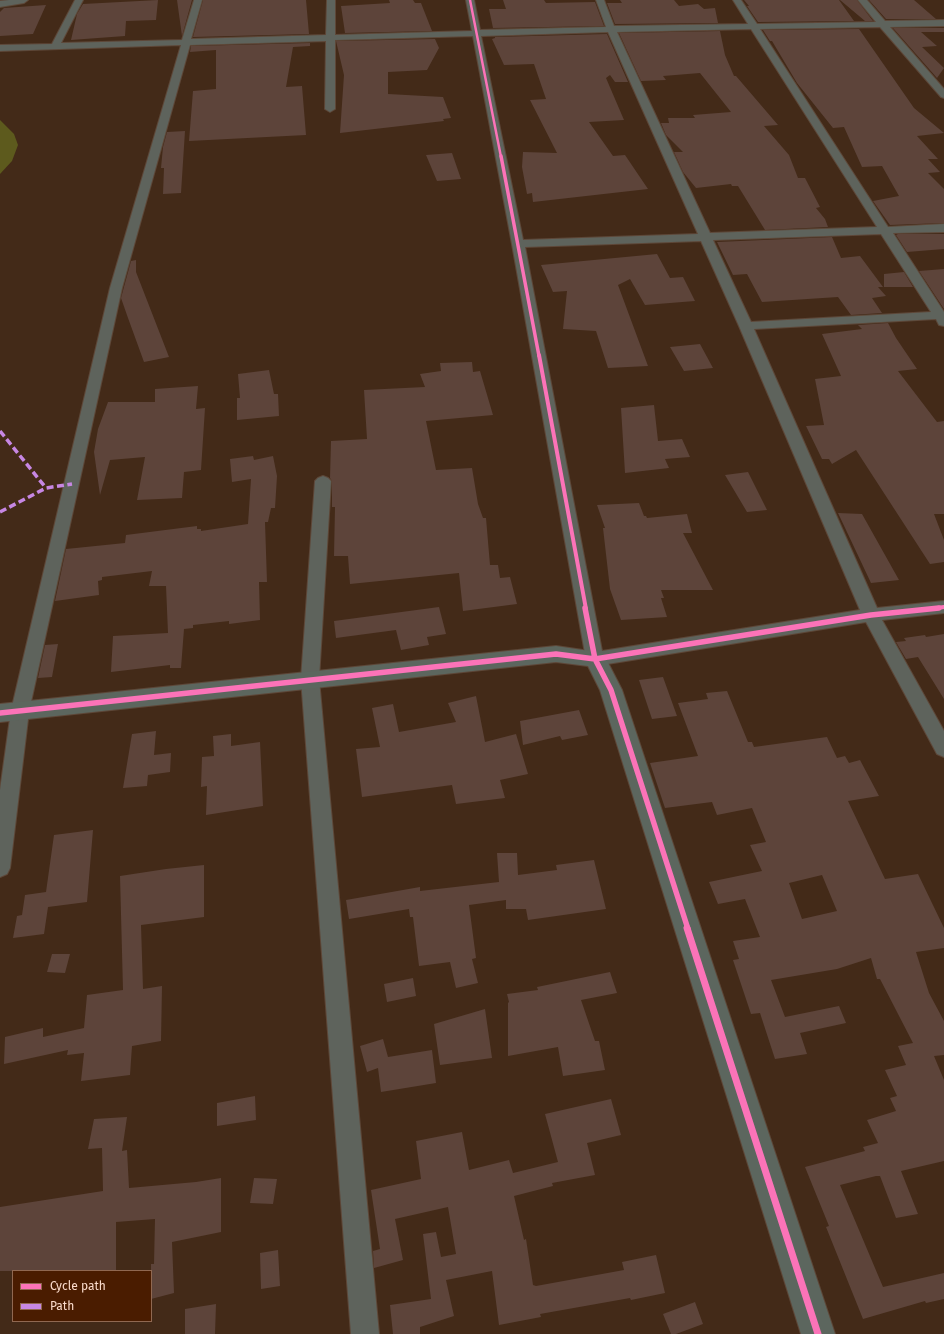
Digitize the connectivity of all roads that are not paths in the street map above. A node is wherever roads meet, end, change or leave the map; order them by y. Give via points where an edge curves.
1 (24, 0) edge
2 (79, 0) edge
3 (198, 0) edge
4 (331, 0) edge
5 (470, 0) edge
6 (600, 0) edge
7 (737, 0) edge
8 (862, 0) edge
9 (0, 4) edge
10 (944, 23) edge
11 (883, 25) junction
12 (756, 27) junction
13 (611, 29) junction
14 (476, 34) junction
15 (331, 38) junction
16 (186, 42) junction
17 (0, 48) edge
18 (55, 48) junction
19 (944, 95) edge
20 (330, 109) dead end
21 (944, 228) edge
22 (885, 230) junction
23 (706, 238) junction
24 (518, 244) junction
25 (942, 319) edge
26 (746, 326) junction
27 (323, 481) dead end
28 (944, 607) edge
29 (871, 615) junction
30 (595, 659) junction
31 (310, 679) junction
32 (10, 712) edge
33 (944, 748) edge
34 (0, 868) edge
35 (365, 1334) edge
36 (818, 1334) edge

1 - 9 street
2 - 18 street
3 - 16 street
4 - 15 street
5 - 14 street
6 - 13 street
7 - 12 street
8 - 11 street
10 - 11 street
11 - 12 street
11 - 19 street
12 - 13 street
12 - 22 street
13 - 14 street
13 - 23 street
14 - 15 street
14 - 24 street
15 - 16 street
15 - 20 street
16 - 18 street
16 - 32 street via 116,288
17 - 18 street
21 - 22 street
22 - 23 street
22 - 25 street
23 - 24 street
23 - 26 street
24 - 30 street
25 - 26 street
26 - 29 street
27 - 31 street
28 - 29 street
29 - 30 street
29 - 33 street
30 - 31 street via 556,654
30 - 36 street via 611,690
31 - 32 street
31 - 35 street
32 - 34 street

